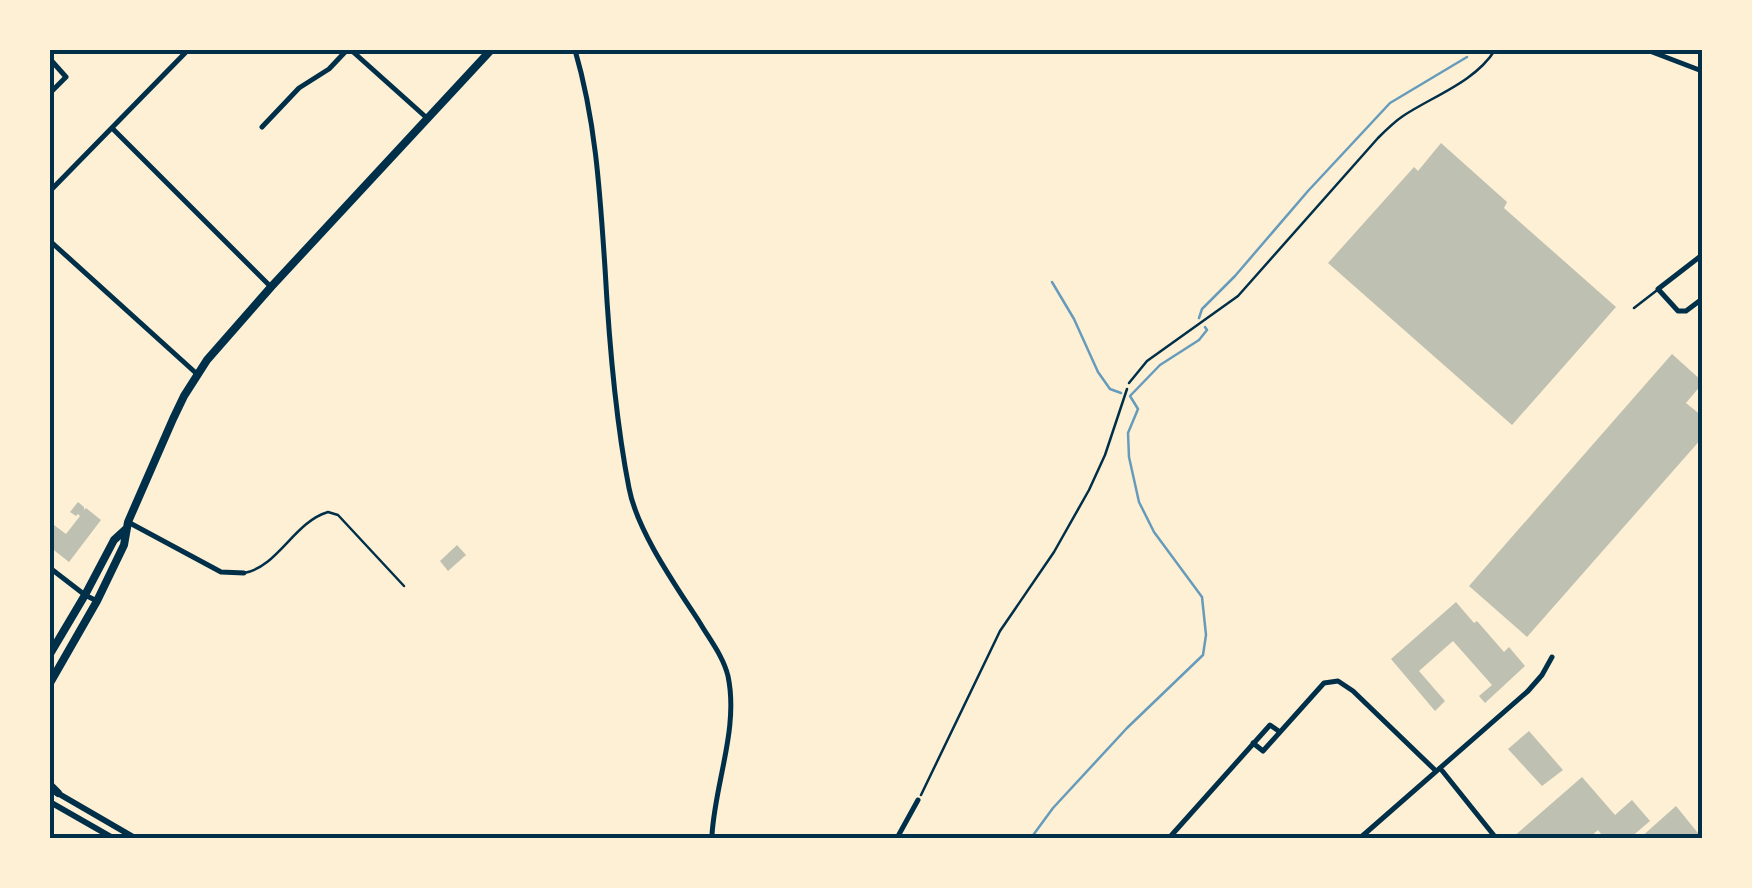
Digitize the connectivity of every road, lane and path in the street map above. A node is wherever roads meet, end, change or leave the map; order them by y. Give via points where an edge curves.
1 (188, 50) edge
2 (349, 50) edge
3 (491, 50) edge
4 (575, 50) edge
5 (1494, 50) edge
6 (1647, 50) edge
7 (50, 59) edge
8 (1702, 71) edge
9 (50, 92) edge
10 (428, 119) junction
11 (262, 127) dead end
12 (112, 128) junction
13 (50, 191) edge
14 (50, 241) edge
15 (1702, 255) edge
16 (270, 287) junction
17 (1658, 289) junction
18 (1702, 298) edge
19 (1634, 308) dead end
20 (197, 374) junction
21 (1129, 383) joint
22 (127, 526) junction
23 (50, 568) edge
24 (244, 573) joint
25 (404, 586) dead end
26 (85, 595) junction
27 (97, 601) junction
28 (52, 648) edge
29 (1552, 657) dead end
30 (50, 684) edge
31 (1280, 732) junction
32 (1253, 744) junction
33 (1438, 770) junction
34 (53, 789) edge
35 (918, 800) joint
36 (50, 802) edge
37 (712, 837) edge
38 (113, 838) edge
39 (135, 838) edge
40 (897, 838) edge
41 (1169, 838) edge
42 (1360, 838) edge
43 (1496, 838) edge

1 - 12 street
2 - 10 street
2 - 11 street
3 - 10 main road
4 - 37 street via 594,142 630,494 728,679 728,732
5 - 21 lane via 1469,76 1378,138 1238,296 1148,361
6 - 8 street
7 - 9 street via 66,77
10 - 16 main road
12 - 13 street
12 - 16 street
14 - 20 street
15 - 17 street
16 - 20 main road
17 - 18 street via 1678,311
17 - 19 lane
20 - 22 main road
21 - 35 path via 1089,490 1000,631
22 - 24 street via 221,572
22 - 26 main road
22 - 27 main road
23 - 26 street
24 - 25 lane via 257,570 328,512
26 - 27 street
26 - 28 main road
27 - 30 main road
29 - 33 street via 1528,692
31 - 32 street via 1270,725
31 - 32 street via 1264,751
31 - 33 street via 1324,683 1338,681
32 - 41 street
33 - 42 street
33 - 43 street
34 - 39 street
35 - 40 street
36 - 38 street

